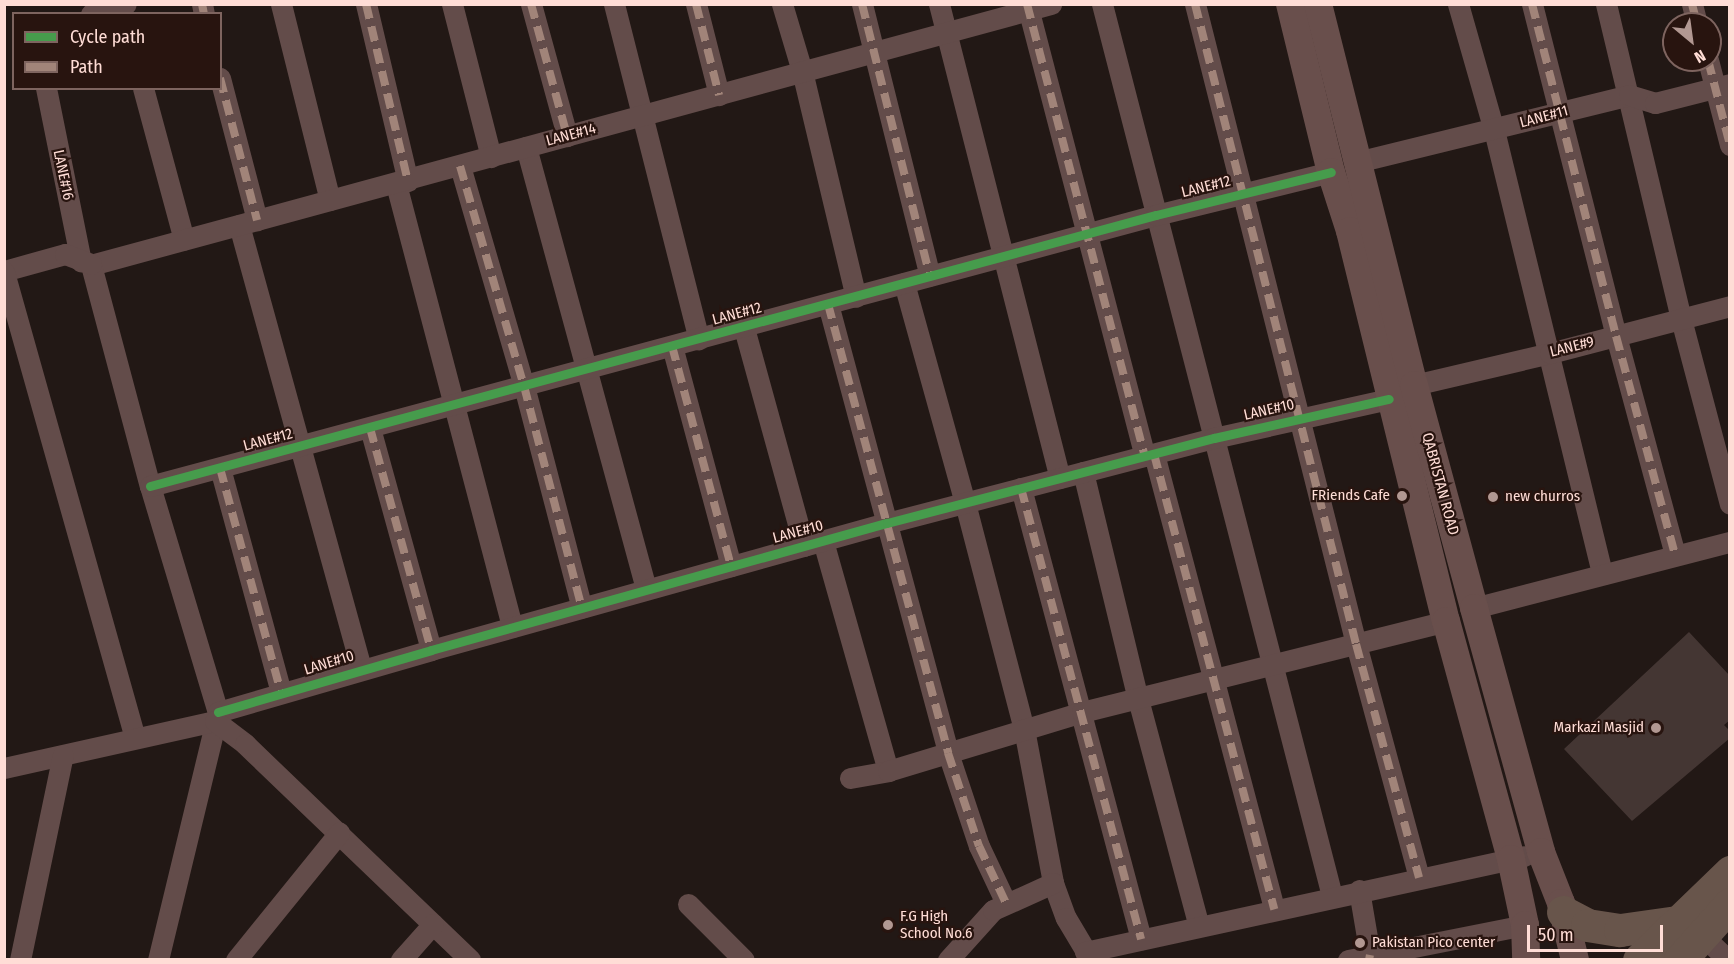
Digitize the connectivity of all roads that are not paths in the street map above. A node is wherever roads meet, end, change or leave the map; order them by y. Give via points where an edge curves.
1 (281, 4) edge
2 (366, 4) edge
3 (452, 4) edge
4 (531, 4) edge
5 (614, 4) edge
6 (696, 4) edge
7 (782, 4) edge
8 (862, 4) edge
9 (939, 4) edge
10 (1051, 4) edge
11 (1102, 4) edge
12 (1195, 4) edge
13 (1290, 4) edge
14 (1318, 4) edge
15 (1458, 4) edge
16 (1532, 4) edge
17 (1606, 4) edge
18 (123, 7) edge
19 (1027, 8) edge
20 (100, 12) edge
21 (946, 33) junction
22 (875, 52) junction
23 (802, 70) junction
24 (1714, 72) edge
25 (1722, 86) edge
26 (222, 88) edge
27 (46, 90) edge
28 (145, 90) edge
29 (719, 95) junction
30 (1629, 95) junction
31 (1562, 112) junction
32 (642, 116) junction
33 (1494, 130) junction
34 (567, 136) junction
35 (1730, 145) edge
36 (526, 147) junction
37 (491, 157) junction
38 (1357, 162) junction
39 (460, 166) junction
40 (1331, 172) junction
41 (402, 182) junction
42 (1242, 194) junction
43 (330, 200) junction
44 (1156, 215) junction
45 (248, 222) junction
46 (1362, 230) junction
47 (1086, 234) junction
48 (184, 240) junction
49 (1003, 256) junction
50 (86, 263) junction
51 (4, 271) edge
52 (930, 276) junction
53 (904, 283) junction
54 (856, 297) junction
55 (828, 304) junction
56 (1730, 306) edge
57 (1681, 319) junction
58 (744, 328) junction
59 (1616, 336) junction
60 (699, 339) junction
61 (672, 346) junction
62 (1550, 353) junction
63 (586, 370) junction
64 (1414, 385) junction
65 (524, 386) junction
66 (1389, 399) junction
67 (455, 405) junction
68 (1301, 418) junction
69 (370, 428) junction
70 (1214, 438) junction
71 (300, 447) junction
72 (1150, 455) junction
73 (220, 468) junction
74 (1083, 472) junction
75 (1060, 478) junction
76 (150, 486) junction
77 (1021, 488) junction
78 (965, 503) junction
79 (1730, 504) edge
80 (887, 524) junction
81 (1730, 542) edge
82 (813, 543) junction
83 (1675, 555) junction
84 (730, 566) junction
85 (1602, 573) junction
86 (646, 590) junction
87 (582, 608) junction
88 (1474, 608) junction
89 (1446, 621) junction
90 (512, 627) junction
91 (1356, 644) junction
92 (430, 650) junction
93 (1272, 665) junction
94 (361, 669) junction
95 (1212, 680) junction
96 (281, 693) junction
97 (1138, 699) junction
98 (1082, 712) junction
99 (216, 716) junction
100 (1024, 729) junction
101 (135, 738) junction
102 (948, 753) junction
103 (63, 755) junction
104 (4, 768) edge
105 (888, 771) junction
106 (849, 778) dead end
107 (339, 833) junction
108 (1541, 852) junction
109 (1511, 859) junction
110 (1730, 872) edge
111 (1419, 878) junction
112 (1053, 883) junction
113 (1359, 890) junction
114 (1332, 896) junction
115 (688, 903) dead end
116 (1005, 903) junction
117 (1730, 904) edge
118 (1274, 909) junction
119 (1563, 912) junction
120 (433, 924) junction
121 (1199, 926) junction
122 (1525, 926) junction
123 (1689, 928) junction
124 (1141, 939) junction
125 (1371, 955) junction
126 (1088, 956) edge
127 (20, 960) edge
128 (158, 960) edge
129 (236, 960) edge
130 (401, 960) edge
131 (470, 960) edge
132 (744, 960) edge
133 (948, 960) edge
134 (1348, 960) edge
135 (1526, 960) edge
136 (1575, 960) edge
137 (1639, 960) edge
138 (1680, 960) edge
139 (1728, 960) edge

1 - 43 street
2 - 41 street
3 - 37 street
4 - 34 street
5 - 32 street
6 - 29 street
7 - 23 street
8 - 22 street
9 - 21 street
10 - 19 street, LANE#14
11 - 44 street
12 - 42 street
13 - 40 street, QABRISTAN ROAD
14 - 38 street, QABRISTAN ROAD
15 - 33 street
16 - 31 street
17 - 30 street
18 - 20 street
19 - 21 street, LANE#14
19 - 47 street
21 - 22 street, LANE#14
21 - 49 street
22 - 23 street, LANE#14
22 - 52 street
23 - 29 street, LANE#14
23 - 54 street
24 - 25 street
25 - 30 street, LANE#11 via 1656,103
25 - 35 street
26 - 45 street
27 - 50 street, LANE#16
28 - 48 street
29 - 32 street, LANE#14
30 - 31 street, LANE#11
30 - 57 street
31 - 33 street, LANE#11
31 - 59 street
32 - 34 street, LANE#14
32 - 60 street
33 - 38 street, LANE#11
33 - 62 street
34 - 36 street, LANE#14
36 - 37 street, LANE#14
36 - 63 street
37 - 39 street, LANE#14
38 - 46 street, QABRISTAN ROAD
39 - 41 street, LANE#14
39 - 65 street
40 - 42 street, LANE#12
40 - 46 street, QABRISTAN ROAD
41 - 43 street, LANE#14
41 - 67 street
42 - 44 street, LANE#12
42 - 68 street
43 - 45 street, LANE#14
44 - 47 street, LANE#12
44 - 70 street
45 - 48 street, LANE#14
45 - 71 street
46 - 64 street, QABRISTAN ROAD
46 - 66 street, QABRISTAN ROAD
47 - 49 street, LANE#12
47 - 72 street
48 - 50 street, LANE#14
49 - 52 street, LANE#12
49 - 75 street
50 - 51 street via 65,254
50 - 76 street, LANE#16
51 - 101 street
52 - 53 street, LANE#12
53 - 54 street, LANE#12
53 - 78 street
54 - 55 street, LANE#12
55 - 58 street, LANE#12
55 - 80 street
56 - 57 street, LANE#9
57 - 59 street, LANE#9
57 - 79 street
58 - 60 street, LANE#12
58 - 82 street
59 - 62 street, LANE#9
59 - 83 street
60 - 61 street, LANE#12
61 - 63 street, LANE#12
61 - 84 street
62 - 64 street, LANE#9
62 - 85 street
63 - 65 street, LANE#12
63 - 86 street
64 - 88 street, QABRISTAN ROAD
65 - 67 street, LANE#12
65 - 87 street
66 - 68 street, LANE#10
66 - 89 street, QABRISTAN ROAD
67 - 69 street, LANE#12
67 - 90 street
68 - 70 street, LANE#10
68 - 91 street
69 - 71 street, LANE#12
69 - 92 street
70 - 72 street, LANE#10
70 - 93 street
71 - 73 street, LANE#12
71 - 94 street
72 - 74 street, LANE#10
72 - 95 street
73 - 76 street, LANE#12
73 - 96 street
74 - 75 street, LANE#10
74 - 97 street
75 - 77 street, LANE#10
76 - 99 street, LANE#16
77 - 78 street, LANE#10
77 - 98 street
78 - 80 street, LANE#10
78 - 100 street
80 - 82 street, LANE#10
80 - 102 street
81 - 83 street
82 - 84 street, LANE#10
82 - 105 street
83 - 85 street
84 - 86 street, LANE#10
85 - 88 street
86 - 87 street, LANE#10
87 - 90 street, LANE#10
88 - 108 street, QABRISTAN ROAD
89 - 91 street
89 - 109 street, QABRISTAN ROAD
90 - 92 street, LANE#10
91 - 93 street
91 - 111 street
92 - 94 street, LANE#10
93 - 95 street
93 - 114 street
94 - 96 street, LANE#10
95 - 97 street
95 - 118 street
96 - 99 street, LANE#10
97 - 98 street
97 - 121 street
98 - 100 street
98 - 124 street
99 - 101 street, LANE#10
99 - 107 street
99 - 128 street
100 - 102 street
100 - 112 street
101 - 103 street, LANE#10
102 - 105 street
102 - 116 street via 979,846
103 - 104 street, LANE#10
103 - 127 street
105 - 106 street
107 - 120 street
107 - 129 street
108 - 109 street
108 - 119 street, QABRISTAN ROAD
109 - 111 street
109 - 122 street, QABRISTAN ROAD
110 - 123 main road
111 - 113 street
112 - 116 street
112 - 126 street via 1066,918
113 - 114 street
113 - 125 street
114 - 118 street
115 - 132 street
116 - 133 street via 993,910
117 - 123 main road
118 - 121 street
119 - 123 main road via 1587,925 1620,930
119 - 136 street, QABRISTAN ROAD
120 - 130 street
120 - 131 street
121 - 124 street
122 - 125 street
122 - 135 street, QABRISTAN ROAD
123 - 137 main road
123 - 138 main road
123 - 139 street
124 - 126 street
125 - 134 street

